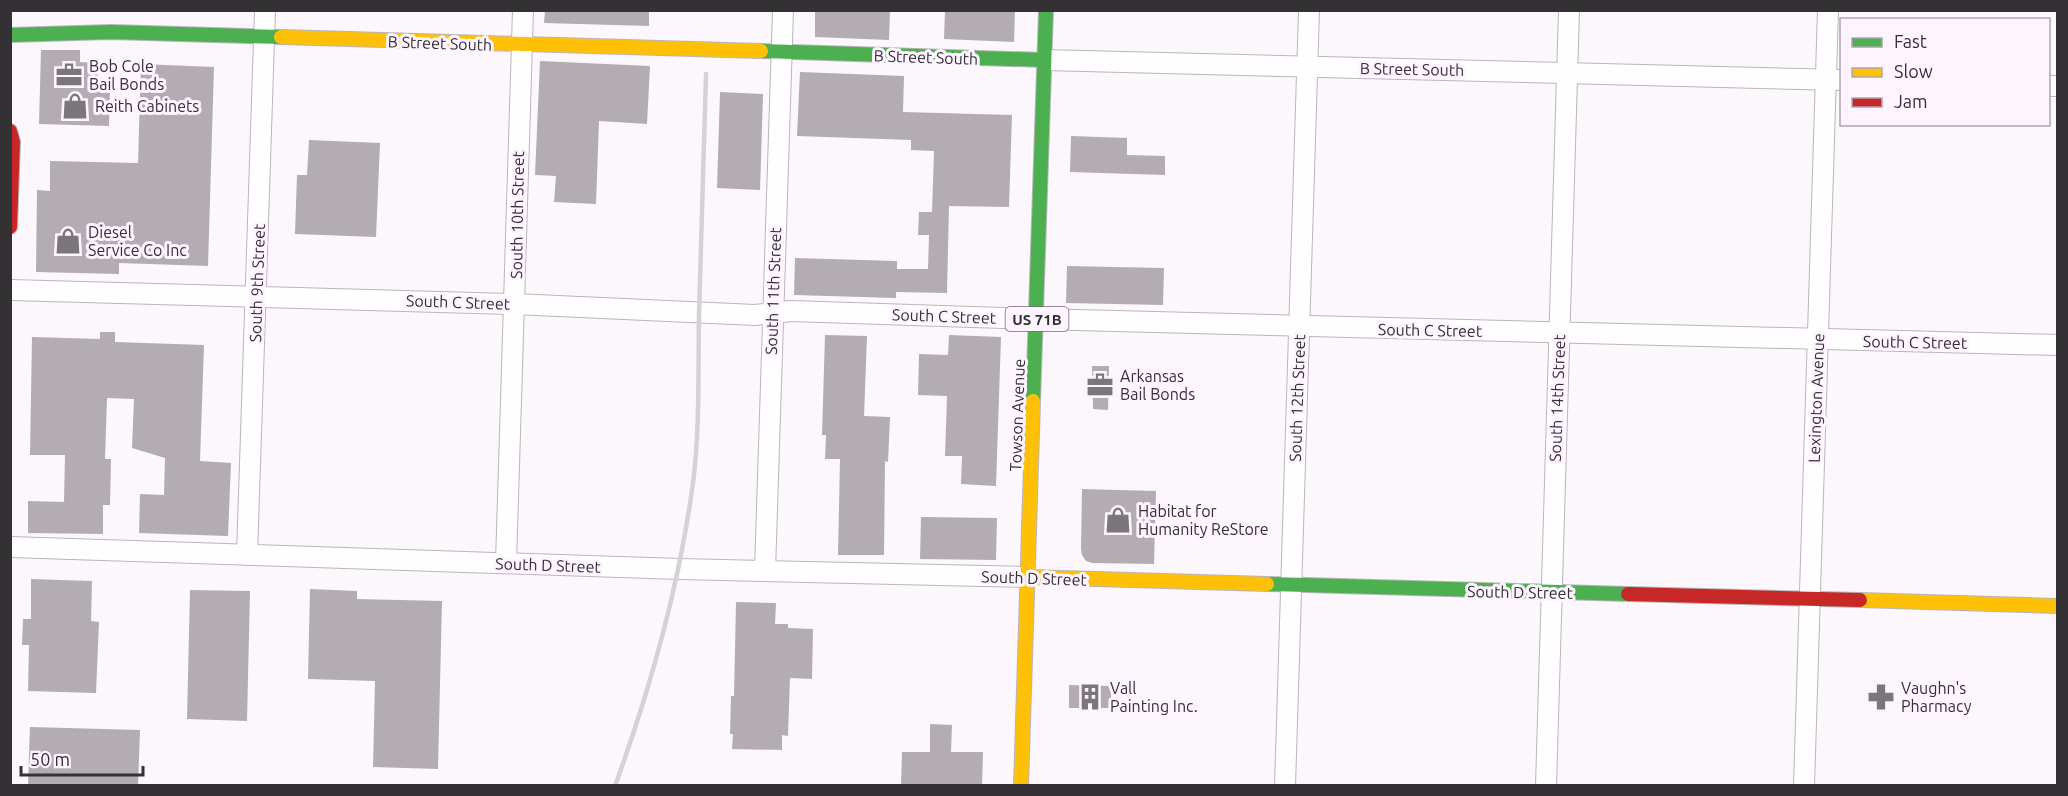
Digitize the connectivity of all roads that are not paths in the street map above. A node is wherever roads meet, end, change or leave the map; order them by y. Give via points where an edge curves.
1 (265, 10) edge
2 (523, 10) edge
3 (783, 10) edge
4 (1046, 10) edge
5 (1309, 10) edge
6 (1569, 10) edge
7 (1828, 10) edge
8 (10, 35) edge
9 (264, 38) junction
10 (522, 45) junction
11 (781, 53) junction
12 (1044, 60) junction
13 (1307, 67) junction
14 (1568, 73) junction
15 (1834, 80) edge
16 (10, 131) edge
17 (10, 227) edge
18 (10, 290) edge
19 (256, 297) junction
20 (514, 303) junction
21 (772, 313) junction
22 (1037, 319) junction
23 (1299, 326) junction
24 (1558, 333) junction
25 (1818, 340) junction
26 (2058, 345) edge
27 (10, 547) edge
28 (247, 555) junction
29 (506, 563) junction
30 (765, 571) junction
31 (1028, 577) junction
32 (1291, 586) junction
33 (1551, 593) junction
34 (1810, 599) junction
35 (2058, 606) edge
36 (1021, 786) edge
37 (1285, 786) edge
38 (1545, 786) edge
39 (1804, 786) edge

1 - 9 street, South 9th Street
2 - 10 street, South 10th Street
3 - 11 street, South 11th Street
4 - 12 street, Towson Avenue / US 71B
5 - 13 street, South 12th Street
6 - 14 street, South 14th Street
7 - 15 street, Lexington Avenue
8 - 9 street, B Street South via 75,32
9 - 10 street, B Street South
9 - 19 street, South 9th Street
10 - 11 street, B Street South
10 - 20 street, South 10th Street
11 - 12 street, B Street South
11 - 21 street, South 11th Street
12 - 13 street, B Street South
12 - 22 street, Towson Avenue / US 71B
13 - 14 street, B Street South
13 - 23 street, South 12th Street
14 - 15 street, B Street South
14 - 24 street, South 14th Street
15 - 25 street, Lexington Avenue
16 - 17 street
18 - 19 street, South C Street
19 - 20 street, South C Street
19 - 28 street, South 9th Street
20 - 21 street, South C Street
20 - 29 street, South 10th Street
21 - 22 street, South C Street
21 - 30 street, South 11th Street
22 - 23 street, South C Street
22 - 31 street, Towson Avenue / US 71B
23 - 24 street, South C Street
23 - 32 street, South 12th Street
24 - 25 street, South C Street
24 - 33 street, South 14th Street
25 - 26 street, South C Street
25 - 34 street, Lexington Avenue
27 - 28 street, South D Street
28 - 29 street, South D Street
29 - 30 street, South D Street
30 - 31 street, South D Street
31 - 32 street, South D Street
31 - 36 street, Towson Avenue / US 71B
32 - 33 street, South D Street
32 - 37 street, South 12th Street
33 - 34 street, South D Street
33 - 38 street, South 14th Street
34 - 35 street, South D Street
34 - 39 street, Lexington Avenue

